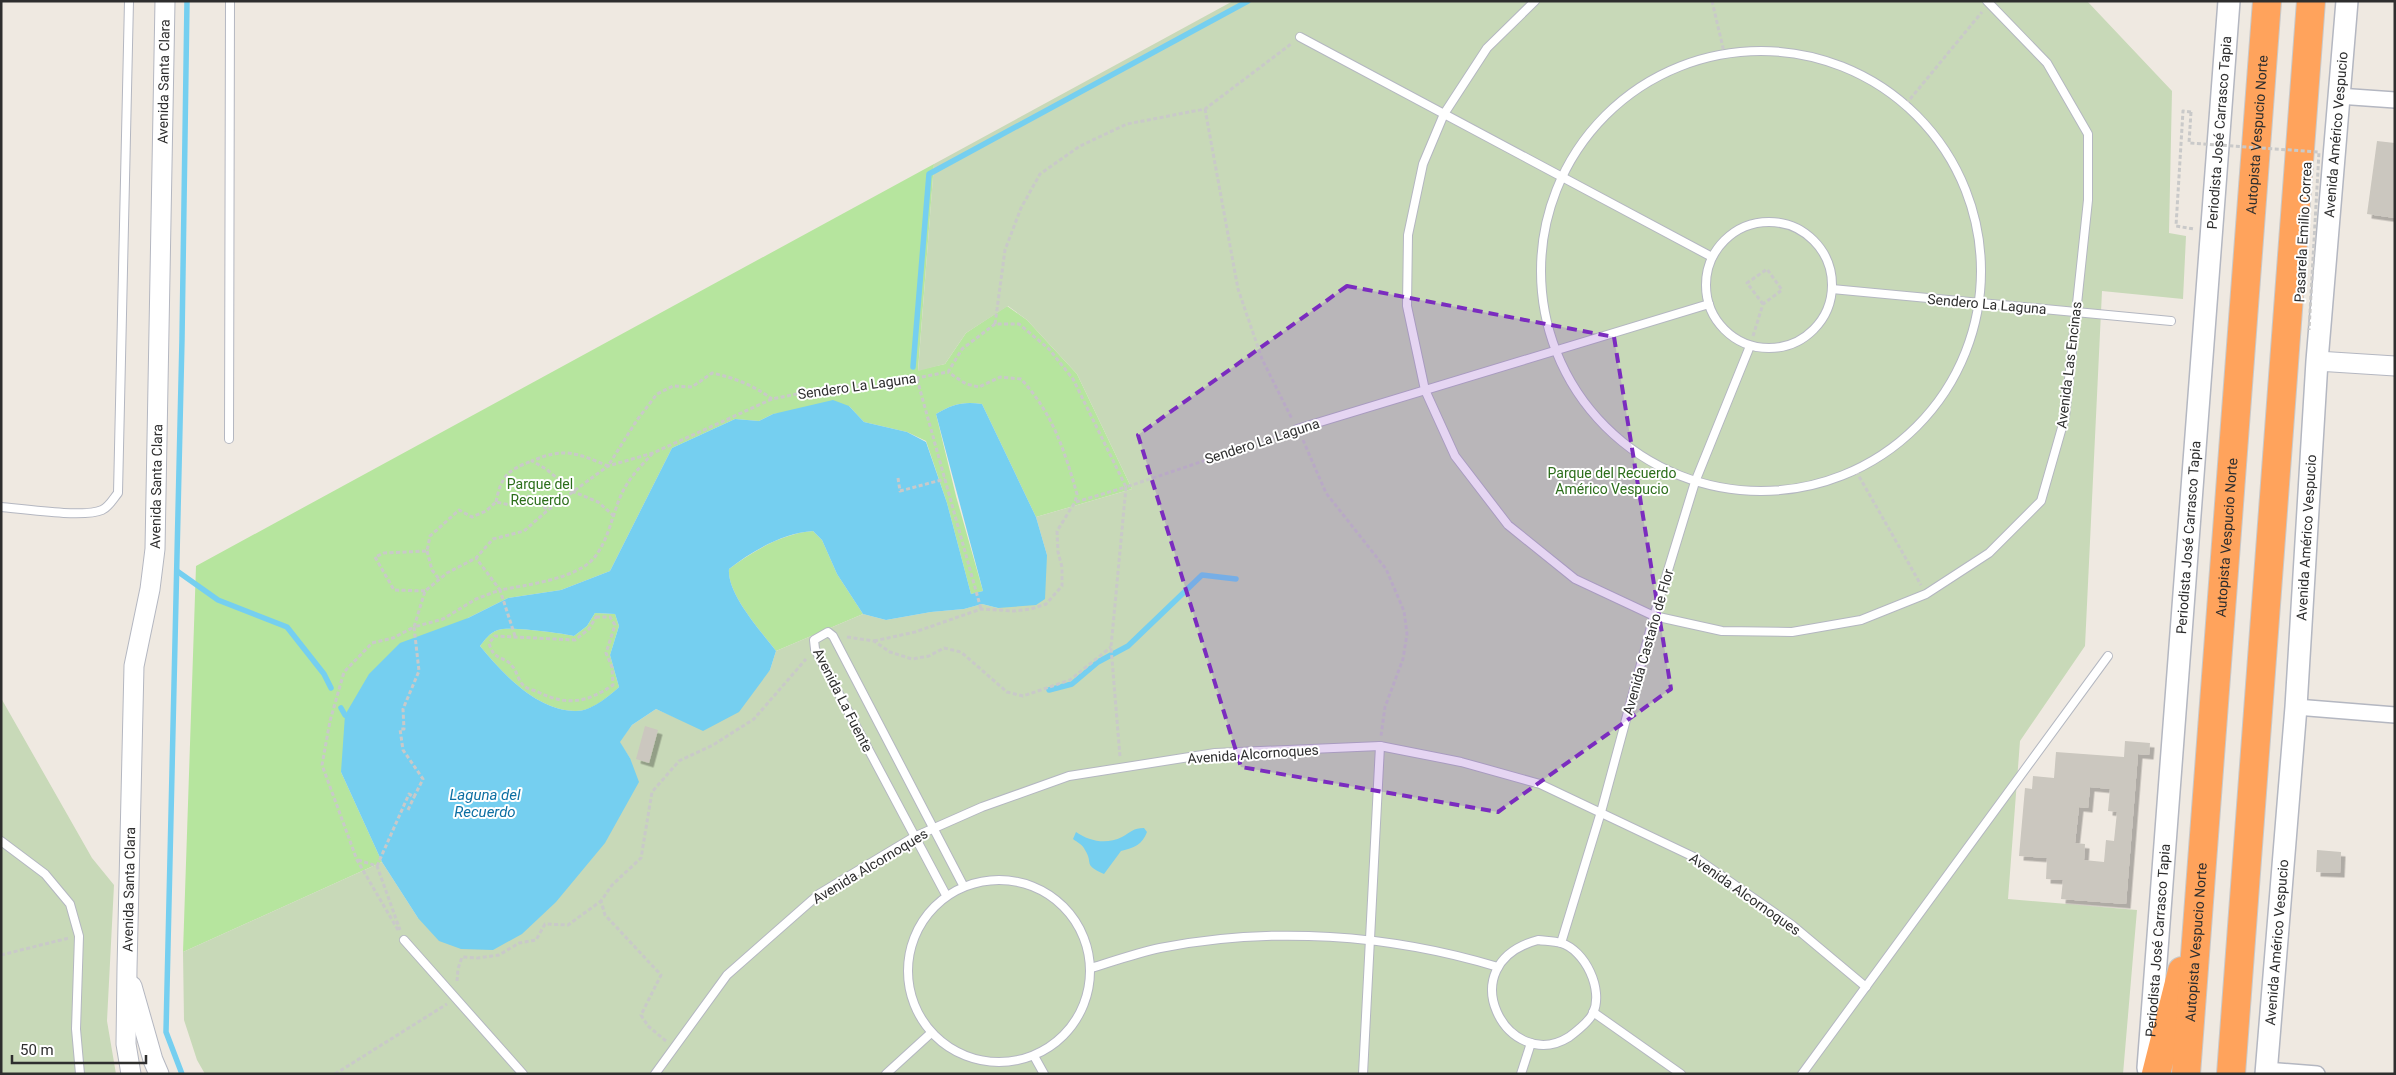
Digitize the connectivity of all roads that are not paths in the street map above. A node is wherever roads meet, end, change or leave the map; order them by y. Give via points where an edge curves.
1 (129, 1) edge
2 (165, 1) edge
3 (230, 1) edge
4 (1535, 1) edge
5 (2229, 1) edge
6 (2267, 1) edge
7 (2311, 1) edge
8 (2346, 1) edge
9 (1989, 2) edge
10 (1300, 37) road end
11 (2338, 96) junction
12 (2395, 100) edge
13 (1444, 114) junction
14 (1560, 176) junction
15 (1712, 256) junction
16 (1832, 289) junction
17 (1709, 304) junction
18 (1986, 304) junction
19 (2076, 312) junction
20 (2171, 321) dead end
21 (1750, 346) junction
22 (1554, 351) junction
23 (2318, 361) junction
24 (2395, 366) edge
25 (1425, 390) junction
26 (1297, 429) road end
27 (228, 439) dead end
28 (1696, 482) junction
29 (1, 507) edge
30 (1654, 616) junction
31 (2108, 656) dead end
32 (2296, 707) junction
33 (2395, 715) edge
34 (1380, 746) junction
35 (1601, 812) junction
36 (935, 828) junction
37 (914, 837) junction
38 (1, 841) edge
39 (963, 884) junction
40 (946, 895) junction
41 (2200, 904) junction
42 (404, 940) road end
43 (1370, 940) junction
44 (1561, 943) junction
45 (1498, 967) junction
46 (1091, 968) junction
47 (127, 969) junction
48 (1866, 987) junction
49 (1593, 1012) junction
50 (931, 1033) junction
51 (1532, 1043) junction
52 (1034, 1056) junction
53 (2266, 1072) edge
54 (80, 1074) edge
55 (130, 1074) edge
56 (159, 1074) edge
57 (523, 1074) edge
58 (655, 1074) edge
59 (886, 1074) edge
60 (1044, 1074) edge
61 (1363, 1074) edge
62 (1521, 1074) edge
63 (1681, 1074) edge
64 (1802, 1074) edge
65 (2148, 1074) edge
66 (2156, 1074) edge
67 (2186, 1074) edge
68 (2231, 1074) edge
69 (2317, 1074) edge

1 - 29 lane via 118,493 101,511 81,513
2 - 47 street, Avenida Santa Clara via 155,549 134,666
3 - 27 lane
4 - 13 lane, Avenida Las Encinas via 1487,48
5 - 65 main road, Periodista José Carrasco Tapia
6 - 41 highway, Autopista Vespucio Norte
7 - 68 highway
8 - 11 main road, Avenida Américo Vespucio
9 - 19 lane, Avenida Las Encinas via 2047,63 2088,134 2088,200
10 - 13 lane
11 - 12 street
11 - 23 main road, Avenida Américo Vespucio
13 - 14 lane
13 - 25 lane, Avenida Las Encinas via 1423,164 1408,234 1407,306
14 - 15 lane
14 - 18 lane via 1607,110 1661,72 1724,52 1788,51 1851,69 1906,104 1940,141 1964,186 1978,234
14 - 22 lane via 1540,247 1540,291
15 - 16 lane via 1728,237 1746,226 1766,222 1788,224 1821,248 1831,268
15 - 17 lane via 1706,287
16 - 18 lane, Sendero La Laguna
16 - 21 lane via 1829,307 1820,324 1806,338 1788,346 1769,349
17 - 21 lane via 1727,332
17 - 22 lane, Sendero La Laguna
18 - 19 lane, Sendero La Laguna
18 - 28 lane via 1944,395 1905,439 1856,471 1817,485 1777,492 1735,490
19 - 20 lane, Sendero La Laguna
19 - 30 lane, Avenida Las Encinas via 2065,418 2041,501 1988,553 1926,594 1861,620 1792,632 1722,631
21 - 28 lane, Avenida Castaño de Flor
22 - 25 lane, Sendero La Laguna
22 - 28 lane via 1590,410 1620,441 1656,465
23 - 24 street
23 - 32 main road, Avenida Américo Vespucio
25 - 26 lane, Sendero La Laguna
25 - 30 lane, Avenida Las Encinas via 1455,456 1508,525 1575,579
28 - 30 lane, Avenida Castaño de Flor
30 - 35 lane, Avenida Castaño de Flor
31 - 48 lane
32 - 33 street
32 - 53 main road, Avenida Américo Vespucio
34 - 35 lane, Avenida Alcornoques via 1461,762 1540,784
34 - 36 lane, Avenida Alcornoques via 1215,753 1069,776 982,807
34 - 43 lane
35 - 44 lane, Avenida Castaño de Flor
35 - 48 lane, Avenida Alcornoques via 1696,858 1792,925
36 - 37 lane, Avenida Alcornoques
36 - 37 lane, Avenida La Fuente via 833,636 828,632 820,635 814,640 815,649
36 - 39 lane, Avenida La Fuente
37 - 40 lane, Avenida La Fuente
37 - 58 lane, Avenida Alcornoques via 819,894 727,974
38 - 54 lane via 45,874 70,904 79,936 76,1029
39 - 40 lane
39 - 46 lane via 985,880 1016,881 1046,892 1070,912 1088,939
40 - 50 lane via 917,929 908,956 908,983 913,1001
41 - 66 highway
41 - 67 highway, Autopista Vespucio Norte
42 - 57 lane
43 - 45 lane via 1454,954
43 - 46 lane via 1224,938 1159,948
43 - 61 lane
44 - 45 lane via 1538,940 1522,944
44 - 49 lane via 1583,959 1592,974 1595,990
45 - 51 lane via 1492,985 1497,1015 1507,1029
46 - 52 lane via 1088,995 1077,1021 1058,1042
47 - 55 street, Avenida Santa Clara via 126,1044
47 - 56 street, Avenida Santa Clara
48 - 64 lane
49 - 51 lane via 1578,1031 1565,1039
49 - 63 lane
50 - 52 lane via 953,1051 979,1061 1007,1063
50 - 59 lane
51 - 62 lane
52 - 60 lane
53 - 69 street

